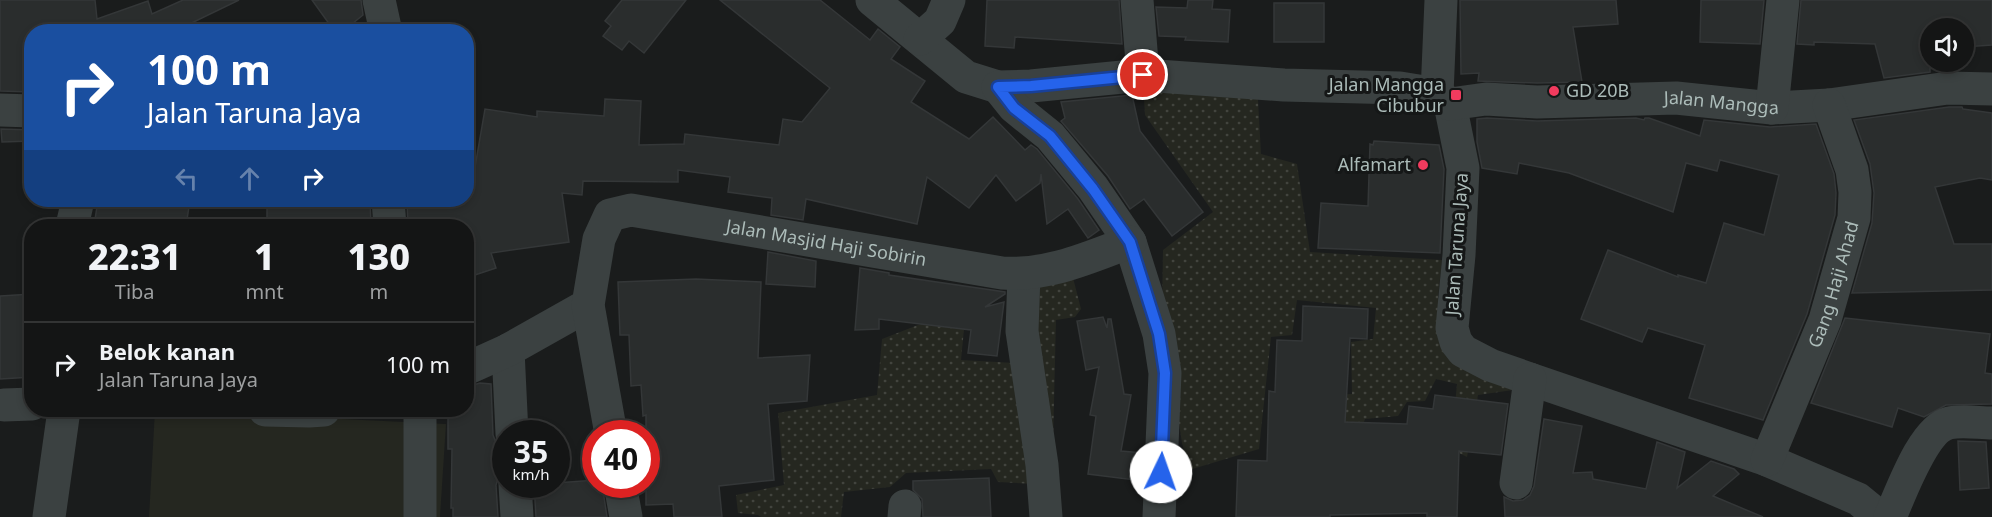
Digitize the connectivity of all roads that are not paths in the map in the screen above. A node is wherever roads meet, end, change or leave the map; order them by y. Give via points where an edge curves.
1 (379, 0) edge
2 (872, 0) edge
3 (949, 0) edge
4 (1137, 0) edge
5 (1441, 0) edge
6 (1784, 0) edge
7 (384, 24) edge
8 (920, 39) junction
9 (1143, 75) junction
10 (998, 87) junction
11 (1992, 89) edge
12 (1443, 99) junction
13 (1829, 105) junction
14 (1772, 108) junction
15 (0, 110) edge
16 (24, 111) edge
17 (1130, 242) junction
18 (1024, 274) junction
19 (588, 305) junction
20 (508, 350) junction
21 (474, 365) edge
22 (1530, 379) junction
23 (63, 417) edge
24 (420, 417) edge
25 (511, 420) edge
26 (609, 420) edge
27 (1992, 423) edge
28 (1767, 460) junction
29 (1516, 483) dead end
30 (516, 498) edge
31 (623, 498) edge
32 (49, 517) edge
33 (420, 517) edge
34 (517, 517) edge
35 (626, 517) edge
36 (1046, 517) edge
37 (1159, 517) edge
38 (1880, 517) edge
39 (1890, 517) edge

1 - 7 street
2 - 8 street
3 - 8 street via 940,21
4 - 9 street
5 - 12 street, Jalan Taruna Jaya
6 - 14 street
8 - 10 street via 966,77
9 - 10 street
9 - 12 street via 1400,88
10 - 17 street via 1014,108 1050,136
11 - 13 street, Jalan Mangga via 1948,88
12 - 14 street, Jalan Mangga via 1537,102 1676,98
12 - 22 street, Jalan Taruna Jaya via 1463,168 1452,328 1456,342 1463,351
13 - 14 street, Jalan Mangga
13 - 28 street, Gang Haji Ahad via 1852,170 1856,192 1854,218 1825,320
15 - 16 street
17 - 18 street, Jalan Masjid Haji Sobirin via 1074,263
17 - 37 street via 1159,334 1165,373
18 - 19 street, Jalan Masjid Haji Sobirin via 631,210 610,216 599,239
18 - 36 street via 1022,331
19 - 20 street
19 - 26 street, Jalan Masjid Haji Sobirin
20 - 21 street
20 - 25 street
22 - 28 street, Jalan Taruna Jaya
22 - 29 street
23 - 32 street
24 - 33 street
27 - 39 street via 1949,423 1938,428 1925,443
28 - 38 street, Jalan Taruna Jaya via 1857,499
30 - 34 street
31 - 35 street

